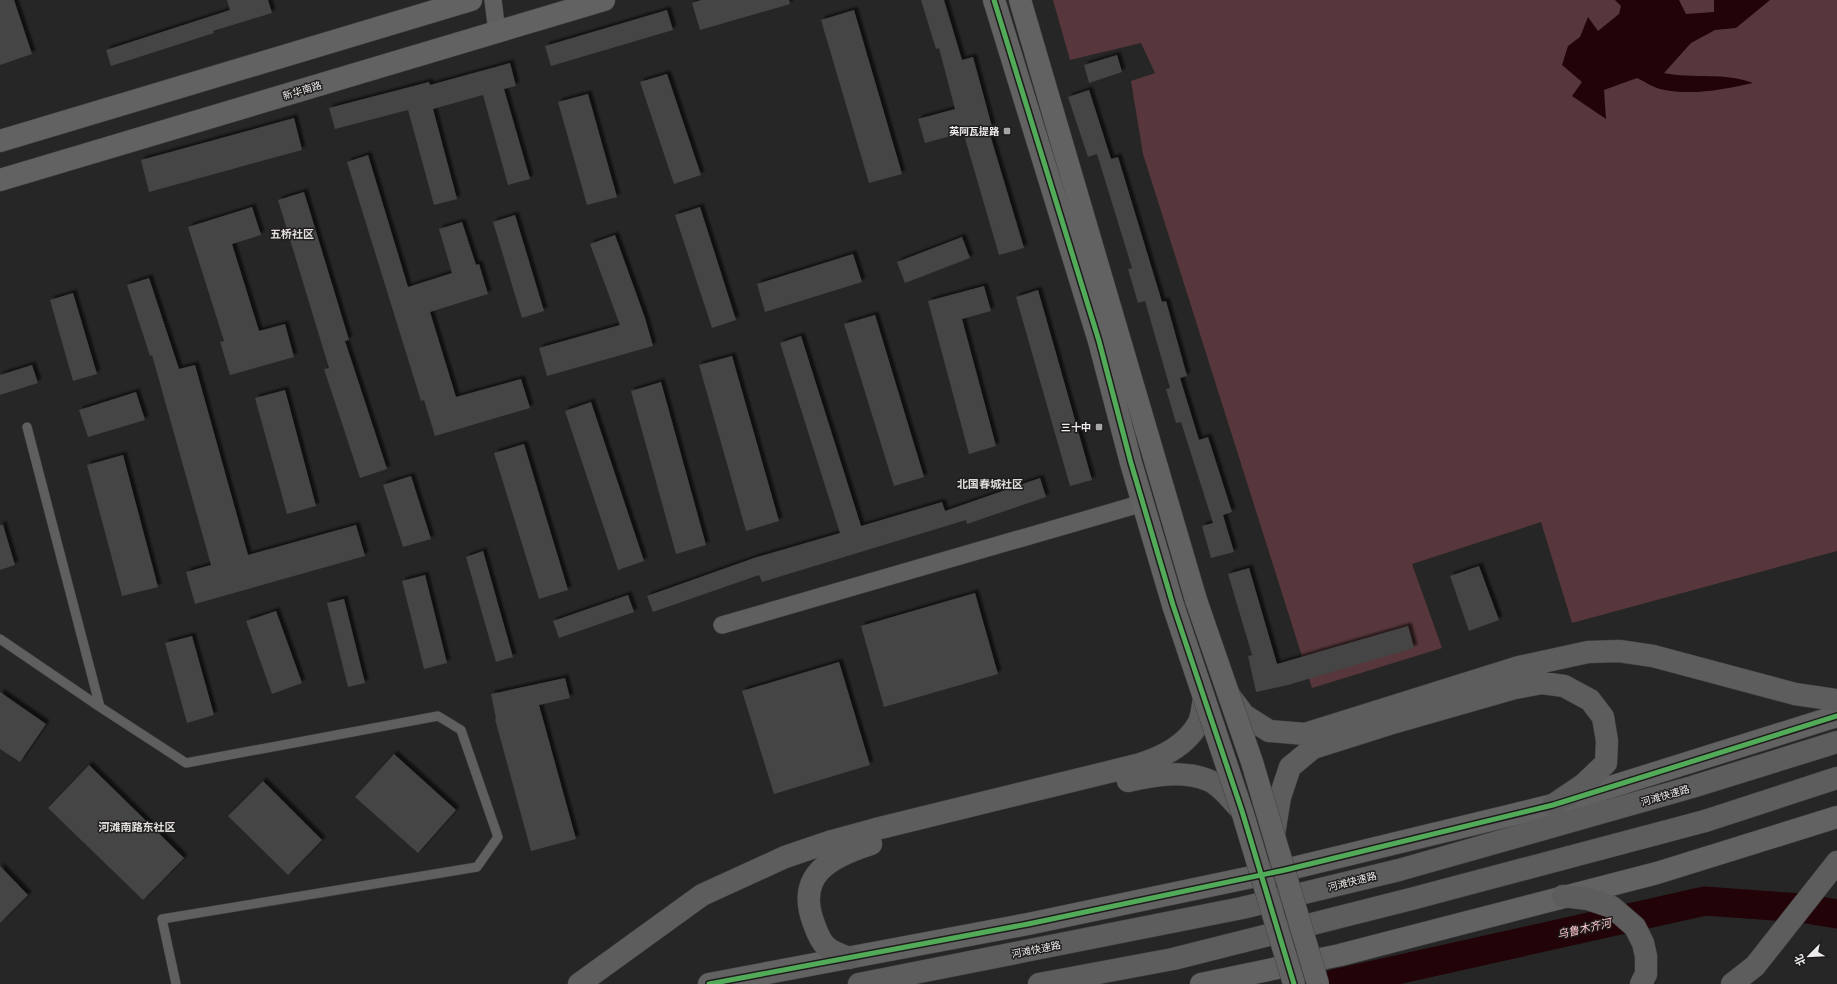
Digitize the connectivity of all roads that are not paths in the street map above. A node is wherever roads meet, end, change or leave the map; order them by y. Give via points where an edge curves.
1 (471, 0) edge
2 (493, 0) edge
3 (604, 0) edge
4 (994, 0) edge
5 (1020, 0) edge
6 (497, 32) junction
7 (0, 141) edge
8 (0, 180) edge
9 (27, 427) dead end
10 (1143, 503) junction
11 (722, 625) dead end
12 (0, 639) edge
13 (1497, 684) junction
14 (1228, 694) junction
15 (1204, 699) junction
16 (1837, 700) edge
17 (100, 707) junction
18 (1837, 716) edge
19 (1837, 742) edge
20 (1837, 778) edge
21 (1553, 805) junction
22 (1242, 812) junction
23 (1837, 817) edge
24 (1274, 834) junction
25 (878, 835) junction
26 (1837, 862) edge
27 (1562, 896) junction
28 (849, 958) junction
29 (176, 984) edge
30 (579, 984) edge
31 (709, 984) edge
32 (859, 984) edge
33 (1039, 984) edge
34 (1201, 984) edge
35 (1294, 984) edge
36 (1318, 984) edge
37 (1642, 984) edge
38 (1732, 984) edge

1 - 7 street
2 - 6 street
3 - 6 street, 新华南路
4 - 10 street via 1099,341
5 - 14 street, bridge via 1196,600
6 - 8 street, 新华南路
9 - 17 lane
10 - 11 street
10 - 15 street, bridge
12 - 17 lane
13 - 14 highway, bridge via 1305,734 1269,731 1244,715
13 - 16 highway via 1519,667 1588,652 1619,651 1653,656 1795,694
13 - 21 highway via 1564,686 1590,700 1603,717 1607,741 1606,763 1584,784
13 - 24 highway via 1389,724 1313,748 1290,767 1280,797
14 - 24 street, bridge
15 - 22 street, bridge
15 - 25 highway via 1199,722 1189,737 1159,758
17 - 29 lane via 186,763 438,716 461,730 498,837 477,867 162,918
18 - 21 street
19 - 32 highway, 河滩快速路 via 1684,789 1391,872 1227,911
20 - 33 highway via 1705,821 1411,899 1173,959
21 - 28 street via 1278,872
22 - 25 highway via 1209,780 1186,775 1156,775
22 - 35 street, bridge
23 - 27 street via 1657,872
24 - 36 street, bridge
25 - 28 highway via 832,860 812,882 807,896 809,913 819,938 830,951
25 - 30 highway via 832,841 785,857 702,895
26 - 38 highway via 1755,966
27 - 34 street via 1340,955
27 - 37 highway via 1588,899 1612,907 1635,927 1646,956 1646,974
28 - 31 street

